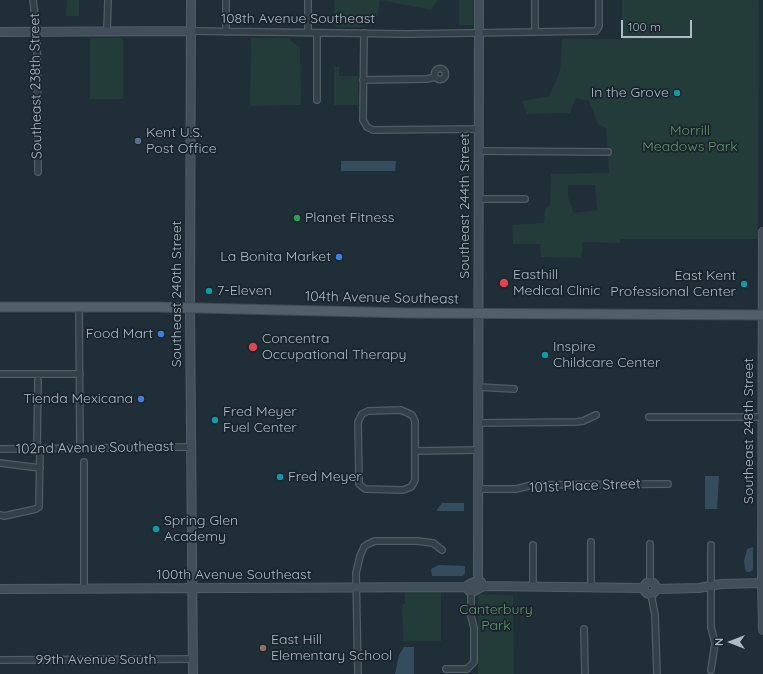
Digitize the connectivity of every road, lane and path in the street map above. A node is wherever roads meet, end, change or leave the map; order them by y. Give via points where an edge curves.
1 (33, 0) edge
2 (108, 0) edge
3 (191, 0) edge
4 (226, 0) edge
5 (308, 0) edge
6 (479, 0) edge
7 (535, 0) edge
8 (599, 0) edge
9 (0, 32) edge
10 (37, 32) junction
11 (107, 32) junction
12 (192, 32) junction
13 (226, 32) junction
14 (479, 32) junction
15 (534, 32) junction
16 (308, 33) junction
17 (318, 33) junction
18 (364, 33) junction
19 (435, 77) dead end
20 (364, 80) junction
21 (317, 100) dead end
22 (479, 129) junction
23 (479, 151) junction
24 (608, 152) dead end
25 (38, 172) dead end
26 (478, 199) junction
27 (526, 200) dead end
28 (763, 232) edge
29 (0, 307) edge
30 (79, 307) junction
31 (190, 308) junction
32 (478, 313) junction
33 (763, 315) edge
34 (0, 374) edge
35 (80, 374) junction
36 (38, 380) dead end
37 (763, 386) edge
38 (478, 387) junction
39 (514, 389) dead end
40 (596, 415) dead end
41 (650, 416) dead end
42 (762, 417) edge
43 (478, 423) junction
44 (191, 447) junction
45 (0, 449) edge
46 (38, 449) junction
47 (82, 449) junction
48 (478, 450) junction
49 (415, 451) junction
50 (84, 456) dead end
51 (84, 462) dead end
52 (0, 463) edge
53 (40, 468) junction
54 (668, 484) dead end
55 (478, 489) junction
56 (762, 490) edge
57 (0, 515) edge
58 (591, 542) dead end
59 (650, 544) dead end
60 (762, 544) edge
61 (533, 545) dead end
62 (711, 545) dead end
63 (442, 550) dead end
64 (480, 583) junction
65 (762, 583) junction
66 (647, 585) junction
67 (711, 585) junction
68 (533, 587) junction
69 (591, 587) junction
70 (84, 588) junction
71 (356, 588) junction
72 (0, 589) edge
73 (191, 589) junction
74 (469, 589) junction
75 (654, 591) junction
76 (584, 629) dead end
77 (763, 630) edge
78 (0, 660) edge
79 (192, 660) junction
80 (446, 670) dead end
81 (711, 670) dead end
82 (193, 674) edge
83 (358, 674) edge
84 (585, 674) edge
85 (657, 674) edge

1 - 10 street, Southeast 238th Street
2 - 11 street
3 - 12 street, Southeast 240th Street
4 - 13 street
5 - 16 street
6 - 14 street, Southeast 244th Street
7 - 15 street
8 - 15 street, 108th Avenue Southeast via 599,26 596,31
9 - 10 street, 108th Avenue Southeast
10 - 11 street, 108th Avenue Southeast
10 - 25 street, Southeast 238th Street
11 - 12 street, 108th Avenue Southeast
12 - 13 street, 108th Avenue Southeast
12 - 31 street, Southeast 240th Street
13 - 16 street, 108th Avenue Southeast
14 - 15 street, 108th Avenue Southeast
14 - 18 street, 108th Avenue Southeast
14 - 22 street, Southeast 244th Street
16 - 17 street, 108th Avenue Southeast
17 - 18 street, 108th Avenue Southeast
17 - 21 street
18 - 20 street
19 - 20 street
20 - 22 street via 363,120 367,127 373,130
22 - 23 street, Southeast 244th Street
23 - 24 street
23 - 26 street, Southeast 244th Street
26 - 27 street
26 - 32 street, Southeast 244th Street
28 - 33 street, Southeast 248th Street
29 - 30 main road, 104th Avenue Southeast
30 - 31 main road, 104th Avenue Southeast
30 - 35 street
31 - 32 main road, 104th Avenue Southeast
31 - 44 street, Southeast 240th Street
32 - 33 main road, 104th Avenue Southeast
32 - 38 street, Southeast 244th Street
33 - 37 street, Southeast 248th Street
34 - 35 street
35 - 47 street
36 - 46 street
37 - 42 street, Southeast 248th Street
38 - 39 street
38 - 43 street, Southeast 244th Street
40 - 43 street via 576,422
41 - 42 street
42 - 56 street, Southeast 248th Street
43 - 48 street, Southeast 244th Street
44 - 47 street, 102nd Avenue Southeast
44 - 73 street, Southeast 240th Street
45 - 46 street, 102nd Avenue Southeast
46 - 47 street, 102nd Avenue Southeast
46 - 53 street
47 - 50 street
48 - 49 street
48 - 55 street, Southeast 244th Street
49 - 49 street via 415,480 411,487 403,490 368,490 359,484 358,422 362,414 368,410 401,410 412,415 415,421
51 - 70 street
52 - 53 street
53 - 57 street via 39,507 36,510
54 - 55 street, 101st Place Street via 532,485 516,489
55 - 64 street, Southeast 244th Street
56 - 60 street, Southeast 248th Street
58 - 69 street
59 - 66 street
60 - 65 street, Southeast 248th Street
61 - 68 street
62 - 67 street
63 - 71 street via 427,542 370,543 360,556
64 - 68 street
64 - 74 street via 481,588
65 - 67 street
65 - 77 street, Southeast 248th Street
66 - 69 street
66 - 75 street via 655,585
67 - 75 street
67 - 81 street via 711,627 715,643
68 - 69 street
70 - 72 street, 100th Avenue Southeast
70 - 73 street, 100th Avenue Southeast
71 - 73 street, 100th Avenue Southeast
71 - 74 street, 100th Avenue Southeast
71 - 83 street
73 - 79 street, Southeast 240th Street
74 - 80 street via 474,628 474,662 466,669
75 - 85 street
76 - 84 street
78 - 79 street, 99th Avenue South
79 - 82 street, Southeast 240th Street

